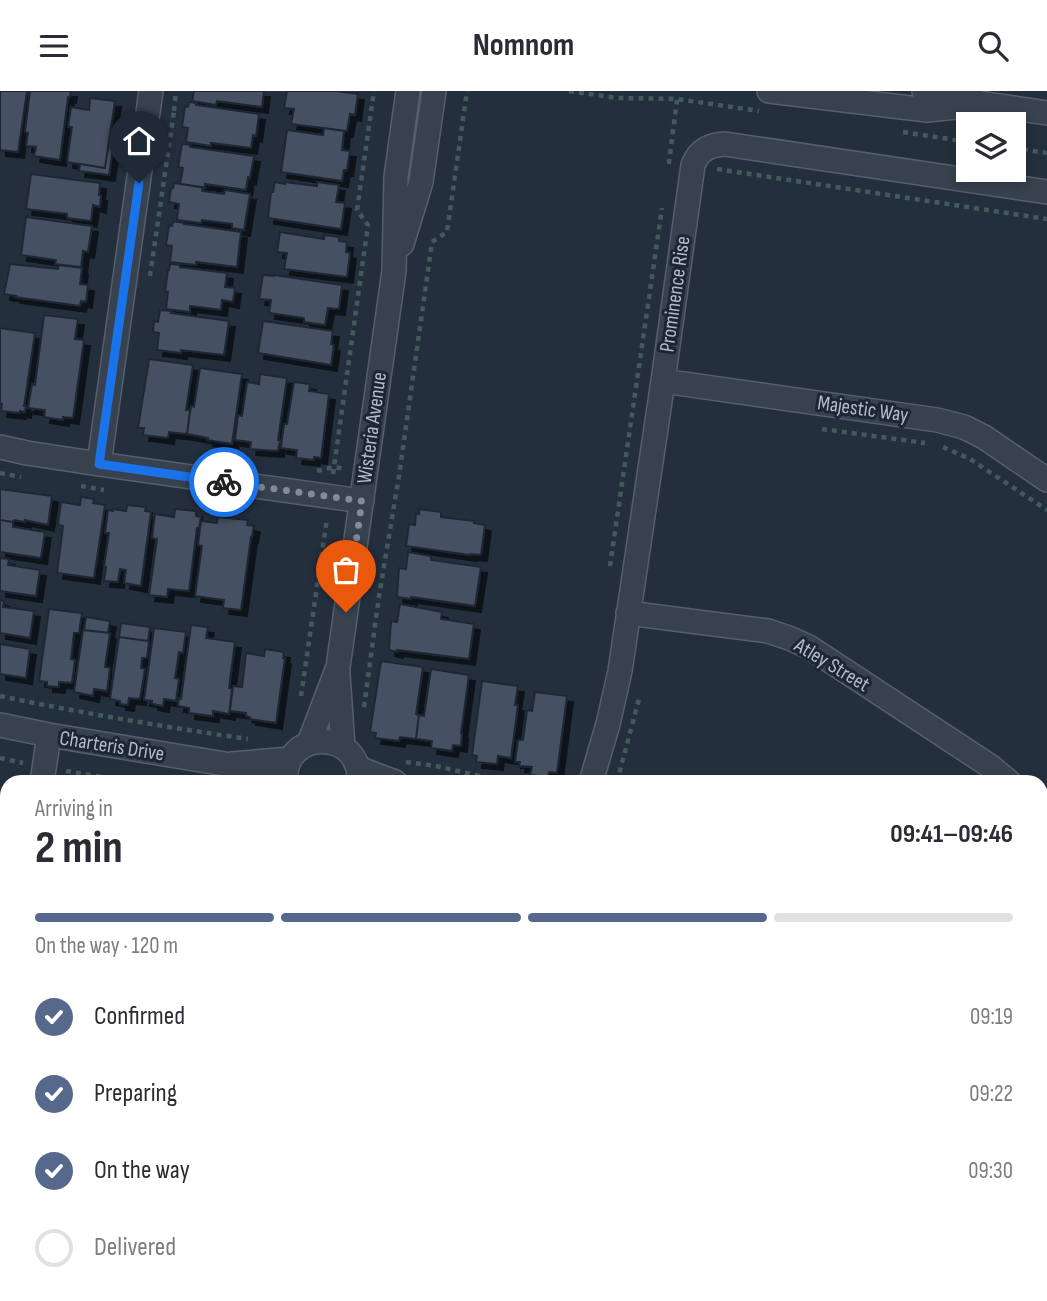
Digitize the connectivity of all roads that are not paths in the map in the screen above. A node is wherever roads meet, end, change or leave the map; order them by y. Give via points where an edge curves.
1 (151, 91) edge
2 (408, 91) edge
3 (434, 91) edge
4 (769, 91) edge
5 (924, 91) edge
6 (996, 101) edge
7 (1047, 113) edge
8 (1047, 192) edge
9 (394, 271) junction
10 (663, 381) junction
11 (0, 447) edge
12 (99, 464) junction
13 (1047, 480) edge
14 (362, 501) junction
15 (628, 613) junction
16 (338, 667) junction
17 (0, 725) edge
18 (49, 735) junction
19 (343, 736) junction
20 (309, 743) junction
21 (290, 759) junction
22 (225, 764) junction
23 (43, 775) edge
24 (252, 775) edge
25 (286, 775) edge
26 (371, 775) edge
27 (593, 775) edge
28 (1001, 775) edge

1 - 12 street
2 - 9 street, Wisteria Avenue via 396,177
3 - 9 street, Wisteria Avenue via 421,182
4 - 6 street via 927,110
5 - 6 street
6 - 7 street
8 - 10 street, Prominence Rise via 713,145 693,165
9 - 14 street, Wisteria Avenue
10 - 13 street, Majestic Way via 937,420 984,437
10 - 15 street, Prominence Rise
11 - 12 street
12 - 14 street
14 - 16 street, Wisteria Avenue
15 - 27 street, Prominence Rise via 620,671
15 - 28 street, Atley Street via 768,631 789,638
16 - 19 street, Wisteria Avenue
16 - 20 street, Wisteria Avenue
17 - 18 street, Charteris Drive
18 - 22 street, Charteris Drive
18 - 23 street
19 - 20 street via 332,742
19 - 26 street via 355,760
20 - 21 street
21 - 22 street, Charteris Drive
21 - 25 street
22 - 24 street, Charteris Drive

